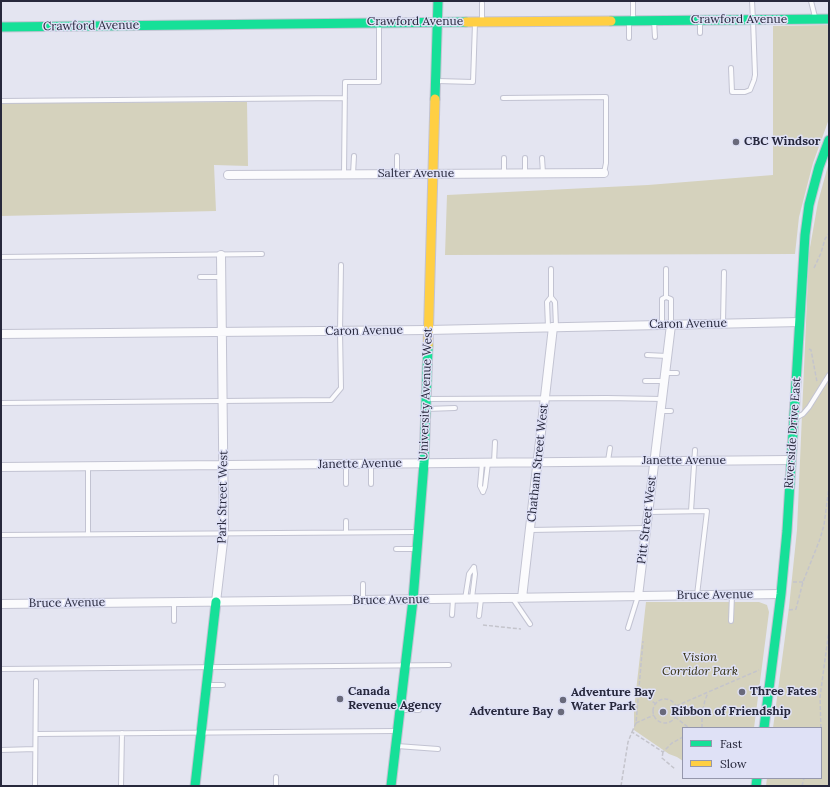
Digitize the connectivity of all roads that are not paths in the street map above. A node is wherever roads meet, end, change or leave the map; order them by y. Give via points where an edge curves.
1 (438, 1) edge
2 (633, 1) edge
3 (752, 1) edge
4 (811, 1) edge
5 (482, 3) dead end
6 (815, 19) junction
7 (829, 19) edge
8 (700, 20) junction
9 (753, 20) junction
10 (631, 21) junction
11 (654, 21) junction
12 (380, 22) junction
13 (437, 22) junction
14 (479, 22) junction
15 (1, 27) edge
16 (700, 33) dead end
17 (655, 37) dead end
18 (629, 38) dead end
19 (731, 68) dead end
20 (435, 81) junction
21 (344, 98) junction
22 (503, 98) dead end
23 (1, 101) edge
24 (829, 140) edge
25 (354, 156) dead end
26 (397, 156) dead end
27 (504, 158) dead end
28 (525, 158) dead end
29 (542, 158) dead end
30 (604, 172) joint
31 (504, 173) junction
32 (525, 173) junction
33 (543, 173) junction
34 (344, 174) junction
35 (353, 174) junction
36 (397, 174) junction
37 (432, 174) junction
38 (228, 175) dead end
39 (221, 254) junction
40 (262, 254) dead end
41 (1, 256) edge
42 (341, 264) dead end
43 (666, 269) dead end
44 (551, 270) dead end
45 (724, 272) dead end
46 (200, 277) dead end
47 (222, 277) junction
48 (551, 297) junction
49 (666, 297) junction
50 (800, 322) junction
51 (723, 323) junction
52 (662, 325) junction
53 (671, 325) junction
54 (552, 327) junction
55 (428, 330) junction
56 (340, 331) junction
57 (222, 332) junction
58 (1, 334) edge
59 (648, 355) dead end
60 (667, 356) junction
61 (677, 373) dead end
62 (829, 375) edge
63 (665, 377) junction
64 (645, 381) dead end
65 (545, 398) junction
66 (426, 399) junction
67 (662, 399) junction
68 (223, 401) junction
69 (1, 403) edge
70 (455, 408) dead end
71 (426, 409) junction
72 (661, 411) junction
73 (671, 411) dead end
74 (794, 419) junction
75 (495, 442) dead end
76 (610, 448) dead end
77 (695, 450) dead end
78 (791, 460) junction
79 (608, 461) junction
80 (654, 461) junction
81 (694, 461) junction
82 (538, 462) junction
83 (424, 463) junction
84 (488, 463) junction
85 (346, 464) junction
86 (371, 464) junction
87 (224, 465) junction
88 (88, 466) junction
89 (1, 467) edge
90 (346, 484) dead end
91 (371, 484) dead end
92 (691, 511) junction
93 (648, 512) junction
94 (346, 521) dead end
95 (646, 528) junction
96 (530, 530) junction
97 (346, 532) junction
98 (419, 532) junction
99 (224, 533) junction
100 (88, 534) junction
101 (1, 535) edge
102 (396, 549) dead end
103 (417, 549) junction
104 (363, 584) dead end
105 (781, 594) junction
106 (697, 595) junction
107 (732, 595) junction
108 (638, 596) junction
109 (513, 598) junction
110 (522, 598) junction
111 (453, 599) junction
112 (473, 599) junction
113 (363, 600) junction
114 (413, 600) junction
115 (174, 602) junction
116 (216, 602) junction
117 (1, 604) edge
118 (452, 615) dead end
119 (478, 616) dead end
120 (731, 620) dead end
121 (174, 621) dead end
122 (530, 624) dead end
123 (628, 628) dead end
124 (405, 665) junction
125 (449, 665) dead end
126 (209, 667) junction
127 (1, 669) edge
128 (36, 680) dead end
129 (206, 685) junction
130 (223, 685) dead end
131 (400, 710) junction
132 (419, 710) dead end
133 (764, 727) edge
134 (398, 731) junction
135 (122, 733) junction
136 (201, 733) junction
137 (36, 734) junction
138 (396, 746) junction
139 (35, 749) junction
140 (438, 749) dead end
141 (1, 750) edge
142 (276, 777) dead end
143 (35, 786) edge
144 (121, 786) edge
145 (194, 786) edge
146 (276, 786) edge
147 (391, 786) edge

1 - 13 main road, University Avenue West
2 - 10 lane
3 - 9 lane
4 - 6 lane
5 - 14 lane
6 - 7 main road, Crawford Avenue
6 - 9 main road, Crawford Avenue
8 - 9 main road, Crawford Avenue
8 - 11 main road, Crawford Avenue
8 - 16 lane
9 - 19 lane via 755,75 750,90 732,92
10 - 11 main road, Crawford Avenue
10 - 14 main road, Crawford Avenue
10 - 18 lane
11 - 17 lane
12 - 13 main road, Crawford Avenue
12 - 15 main road, Crawford Avenue
12 - 21 lane via 379,82 345,82
13 - 14 main road, Crawford Avenue
13 - 20 main road, University Avenue West
14 - 20 lane via 473,82
20 - 37 main road, University Avenue West
21 - 23 lane
21 - 34 lane
22 - 30 lane via 606,97
24 - 50 main road, Riverside Drive East via 809,205
25 - 35 lane
26 - 36 lane
27 - 31 lane
28 - 32 lane
29 - 33 lane
30 - 33 street, Salter Avenue
31 - 32 street, Salter Avenue
31 - 37 street, Salter Avenue
32 - 33 street, Salter Avenue
34 - 35 street, Salter Avenue
34 - 38 street, Salter Avenue
35 - 36 street, Salter Avenue
36 - 37 street, Salter Avenue
37 - 55 main road, University Avenue West
39 - 40 lane
39 - 41 lane
39 - 47 street, Park Street West
42 - 56 lane
43 - 49 lane
44 - 48 lane
45 - 51 lane
46 - 47 lane
47 - 57 street, Park Street West
48 - 54 lane via 555,302
48 - 54 lane via 547,302
49 - 52 lane via 662,299
49 - 53 lane via 671,299
50 - 51 street, Caron Avenue
50 - 74 main road, Riverside Drive East
51 - 53 street, Caron Avenue
52 - 53 street, Caron Avenue
52 - 54 street, Caron Avenue
53 - 60 street, Pitt Street West
54 - 55 street, Caron Avenue
54 - 65 street, Chatham Street West
55 - 56 street, Caron Avenue
55 - 66 main road, University Avenue West
56 - 57 street, Caron Avenue
56 - 68 lane via 341,388 331,400
57 - 58 street, Caron Avenue
57 - 68 street, Park Street West
59 - 60 lane
60 - 63 street, Pitt Street West
61 - 63 lane
62 - 74 lane via 803,414
63 - 64 lane
63 - 67 street, Pitt Street West
65 - 66 lane
65 - 67 lane
65 - 82 street, Chatham Street West
66 - 71 main road, University Avenue West
67 - 72 street, Pitt Street West
68 - 69 lane
68 - 87 street, Park Street West
70 - 71 lane
71 - 83 main road, University Avenue West
72 - 73 lane
72 - 80 street, Pitt Street West
74 - 78 main road, Riverside Drive East
75 - 84 lane
76 - 79 lane
77 - 81 lane
78 - 81 street, Janette Avenue
78 - 105 main road, Riverside Drive East
79 - 80 street, Janette Avenue
79 - 82 street, Janette Avenue
80 - 81 street, Janette Avenue
80 - 93 street, Pitt Street West
81 - 92 lane
82 - 84 street, Janette Avenue
82 - 96 street, Chatham Street West
83 - 84 street, Janette Avenue
83 - 86 street, Janette Avenue
83 - 98 main road, University Avenue West
84 - 84 lane via 480,486 483,492 485,487
85 - 86 street, Janette Avenue
85 - 87 street, Janette Avenue
85 - 90 lane
86 - 91 lane
87 - 88 street, Janette Avenue
87 - 99 street, Park Street West
88 - 89 street, Janette Avenue
88 - 100 lane
92 - 93 lane
92 - 106 lane via 707,511
93 - 95 street, Pitt Street West
94 - 97 lane
95 - 96 lane
95 - 108 street, Pitt Street West
96 - 110 street, Chatham Street West
97 - 98 lane
97 - 99 lane
98 - 103 main road, University Avenue West
99 - 100 lane
99 - 116 street, Park Street West
100 - 101 lane
102 - 103 lane
103 - 114 main road, University Avenue West
104 - 113 lane
105 - 107 street, Bruce Avenue
105 - 133 main road, Riverside Drive East
106 - 107 street, Bruce Avenue
106 - 108 street, Bruce Avenue
107 - 120 lane
108 - 110 street, Bruce Avenue
108 - 123 lane
109 - 110 street, Bruce Avenue
109 - 112 street, Bruce Avenue
109 - 122 lane
111 - 112 street, Bruce Avenue
111 - 114 street, Bruce Avenue
111 - 118 lane
112 - 112 lane via 475,574 474,567 469,574
112 - 119 lane
113 - 114 street, Bruce Avenue
113 - 116 street, Bruce Avenue
114 - 124 main road, University Avenue West
115 - 116 street, Bruce Avenue
115 - 117 street, Bruce Avenue
115 - 121 lane
116 - 126 main road, Park Street West
124 - 125 lane
124 - 126 lane
124 - 131 main road, University Avenue West
126 - 127 lane
126 - 129 main road, Park Street West
128 - 137 lane
129 - 130 lane
129 - 136 main road, Park Street West
131 - 132 lane
131 - 134 main road, University Avenue West
134 - 136 lane
134 - 138 main road, University Avenue West
135 - 136 lane
135 - 137 lane
135 - 144 lane
136 - 145 main road, Park Street West
137 - 139 lane
138 - 140 lane
138 - 147 main road, University Avenue West
139 - 141 lane
139 - 143 lane
142 - 146 lane

